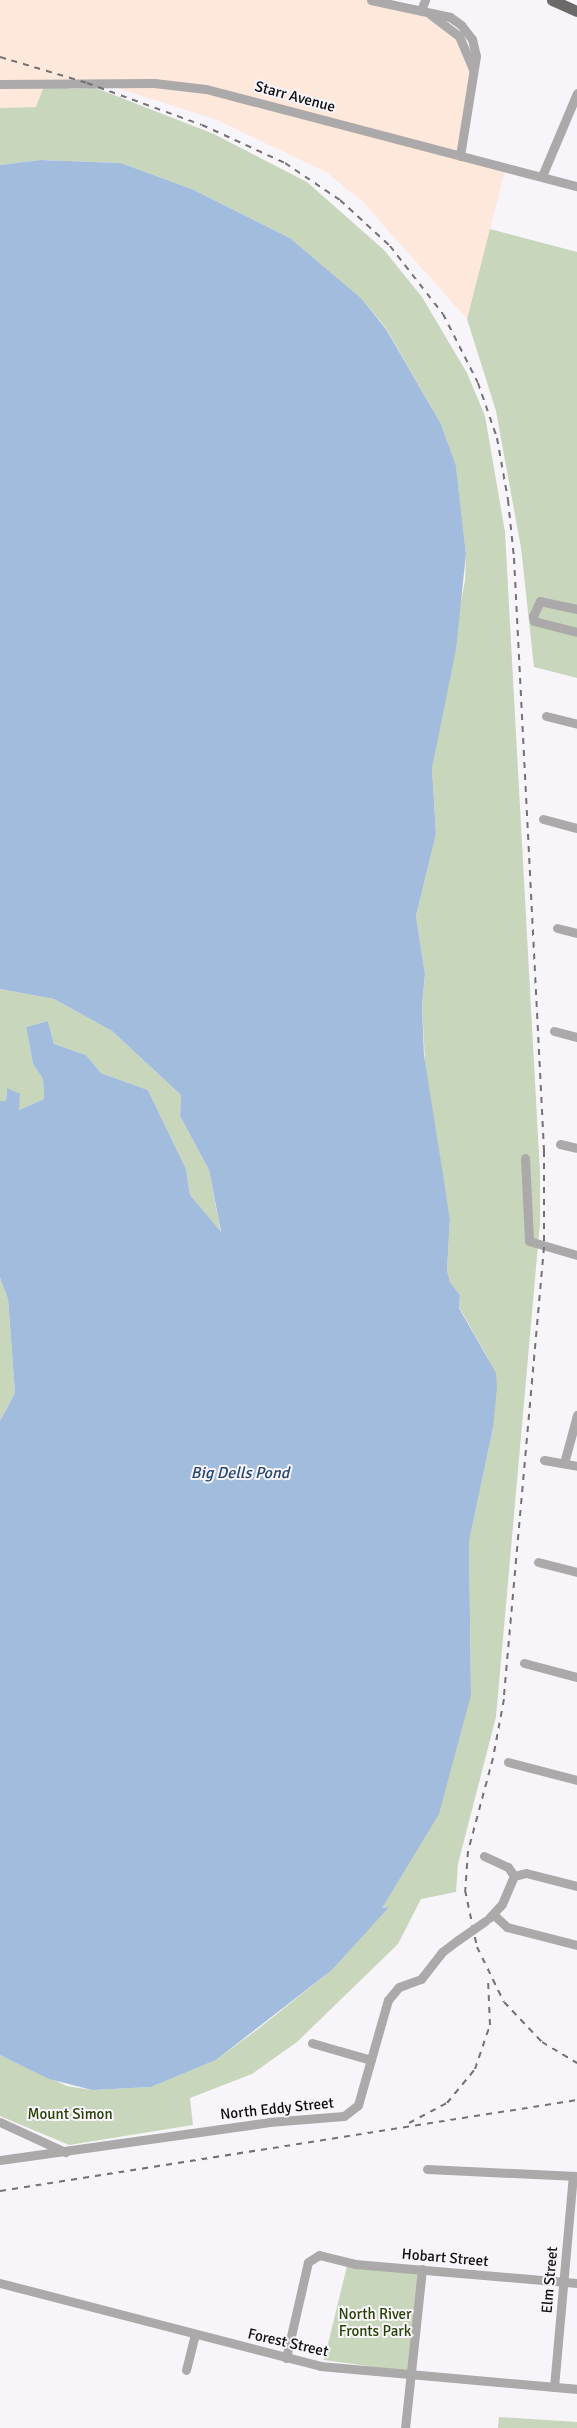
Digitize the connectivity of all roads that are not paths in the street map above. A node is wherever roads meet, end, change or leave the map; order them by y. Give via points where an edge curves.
1 (372, 0) edge
2 (409, 0) edge
3 (425, 0) edge
4 (552, 0) edge
5 (393, 5) junction
6 (421, 10) junction
7 (577, 11) edge
8 (0, 84) edge
9 (577, 93) edge
10 (460, 156) junction
11 (542, 176) junction
12 (577, 186) edge
13 (577, 609) edge
14 (577, 632) edge
15 (546, 716) dead end
16 (577, 724) edge
17 (543, 819) dead end
18 (577, 828) edge
19 (557, 928) dead end
20 (577, 933) edge
21 (554, 1031) dead end
22 (577, 1037) edge
23 (560, 1144) dead end
24 (577, 1148) edge
25 (525, 1158) dead end
26 (577, 1255) edge
27 (577, 1414) edge
28 (544, 1460) dead end
29 (564, 1463) junction
30 (577, 1466) edge
31 (538, 1562) dead end
32 (577, 1572) edge
33 (524, 1663) dead end
34 (577, 1677) edge
35 (508, 1762) dead end
36 (577, 1780) edge
37 (484, 1856) dead end
38 (514, 1876) junction
39 (577, 1886) edge
40 (494, 1916) junction
41 (577, 1945) edge
42 (312, 2044) dead end
43 (371, 2060) junction
44 (0, 2122) edge
45 (65, 2152) junction
46 (0, 2160) edge
47 (427, 2169) dead end
48 (575, 2176) edge
49 (422, 2269) junction
50 (563, 2282) junction
51 (0, 2283) edge
52 (577, 2283) edge
53 (195, 2334) junction
54 (286, 2358) junction
55 (186, 2370) dead end
56 (411, 2372) junction
57 (554, 2387) junction
58 (577, 2389) edge
59 (405, 2428) edge

1 - 5 street
2 - 5 street
3 - 6 street
4 - 7 main road
5 - 6 street
6 - 10 street via 456,32 464,42 473,70
8 - 10 street, Starr Avenue via 154,83 206,89
9 - 11 street
10 - 11 street, Starr Avenue
11 - 12 street, Starr Avenue
13 - 14 street via 540,601 533,616 534,621
15 - 16 street
17 - 18 street
19 - 20 street
21 - 22 street
23 - 24 street
25 - 26 street via 529,1241
27 - 29 street
28 - 29 street
29 - 30 street
31 - 32 street
33 - 34 street
35 - 36 street
37 - 38 street via 508,1867
38 - 39 street via 526,1873
38 - 40 street
40 - 41 street via 508,1927
40 - 43 street, North Eddy Street, bridge via 442,1952 420,1979 399,1987 388,2000
42 - 43 street
43 - 45 street, North Eddy Street via 358,2105 344,2116 269,2122
44 - 45 street
45 - 46 street, North Eddy Street
47 - 48 street
48 - 50 street, Elm Street
49 - 50 street, Hobart Street
49 - 54 street, Hobart Street via 312,2257 308,2262
49 - 56 street
50 - 52 street, Hobart Street
50 - 57 street, Elm Street
51 - 53 street, Forest Street
53 - 54 street, Forest Street
53 - 55 street
54 - 56 street, Forest Street via 320,2366
56 - 57 street, Forest Street
56 - 59 street
57 - 58 street, Forest Street

